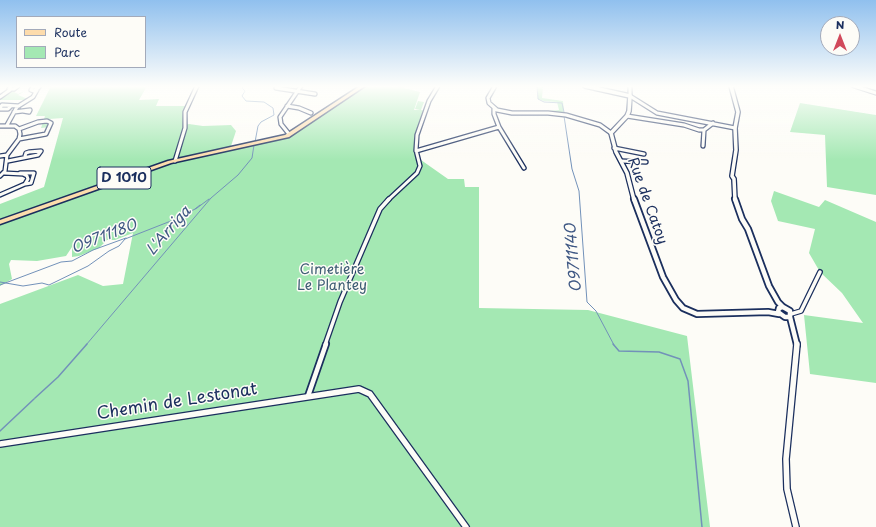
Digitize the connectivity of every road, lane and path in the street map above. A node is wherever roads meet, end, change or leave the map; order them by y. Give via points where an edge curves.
1 (23, 111) dead end
2 (185, 111) edge
3 (284, 111) edge
4 (304, 111) edge
5 (326, 111) edge
6 (426, 111) edge
7 (494, 111) edge
8 (499, 111) edge
9 (629, 111) edge
10 (653, 111) edge
11 (738, 111) edge
12 (14, 112) joint
13 (309, 113) dead end
14 (627, 116) junction
15 (713, 123) junction
16 (7, 125) junction
17 (0, 126) edge
18 (499, 127) junction
19 (735, 128) junction
20 (19, 129) junction
21 (299, 129) junction
22 (704, 130) junction
23 (611, 133) junction
24 (289, 134) junction
25 (279, 138) junction
26 (19, 139) junction
27 (703, 146) dead end
28 (614, 148) junction
29 (416, 151) junction
30 (644, 154) dead end
31 (7, 155) junction
32 (0, 156) edge
33 (25, 156) junction
34 (8, 161) junction
35 (175, 161) junction
36 (621, 161) junction
37 (646, 162) dead end
38 (524, 168) dead end
39 (4, 173) junction
40 (17, 174) junction
41 (0, 176) edge
42 (25, 184) junction
43 (0, 195) edge
44 (0, 222) edge
45 (820, 272) dead end
46 (780, 309) junction
47 (791, 315) junction
48 (308, 396) junction
49 (0, 444) edge
50 (466, 527) edge
51 (796, 527) edge

1 - 12 street
2 - 35 street via 185,128
3 - 24 street via 280,119 282,127
4 - 13 street
5 - 21 main road, D 1010
6 - 29 street via 417,135
7 - 18 street
8 - 23 street via 512,114 566,115 600,125
9 - 14 street
10 - 15 street
11 - 19 street
12 - 16 street
14 - 22 street
14 - 23 street
15 - 19 street
15 - 22 street
16 - 17 street
16 - 20 street
18 - 29 street
18 - 38 street
19 - 46 street via 734,197 742,224
20 - 26 street
20 - 26 street via 38,122 51,123 46,134
21 - 24 main road, D 1010
21 - 25 main road, D 1010
22 - 27 street
23 - 28 street, Rue de Catoy
24 - 25 main road, D 1010
25 - 35 main road, D 1010
26 - 31 street
28 - 30 street
28 - 36 street, Rue de Catoy
29 - 48 street via 420,166 417,173 380,209 340,302
31 - 32 street
31 - 34 street
33 - 33 street via 38,155 41,152 29,152
33 - 34 street
34 - 39 street
35 - 44 main road, D 1010
36 - 37 street
36 - 46 street, Rue de Catoy via 652,251 672,295 683,308 692,313 704,314 768,312
39 - 40 street
39 - 41 street
40 - 42 street via 23,174 28,178
40 - 42 street via 34,172 31,183
42 - 43 street
45 - 47 street via 800,311
46 - 47 street
46 - 47 street
47 - 51 street via 797,346 786,473
48 - 49 street, Chemin de Lestonat
48 - 50 street, Chemin de Lestonat via 359,389 370,394

